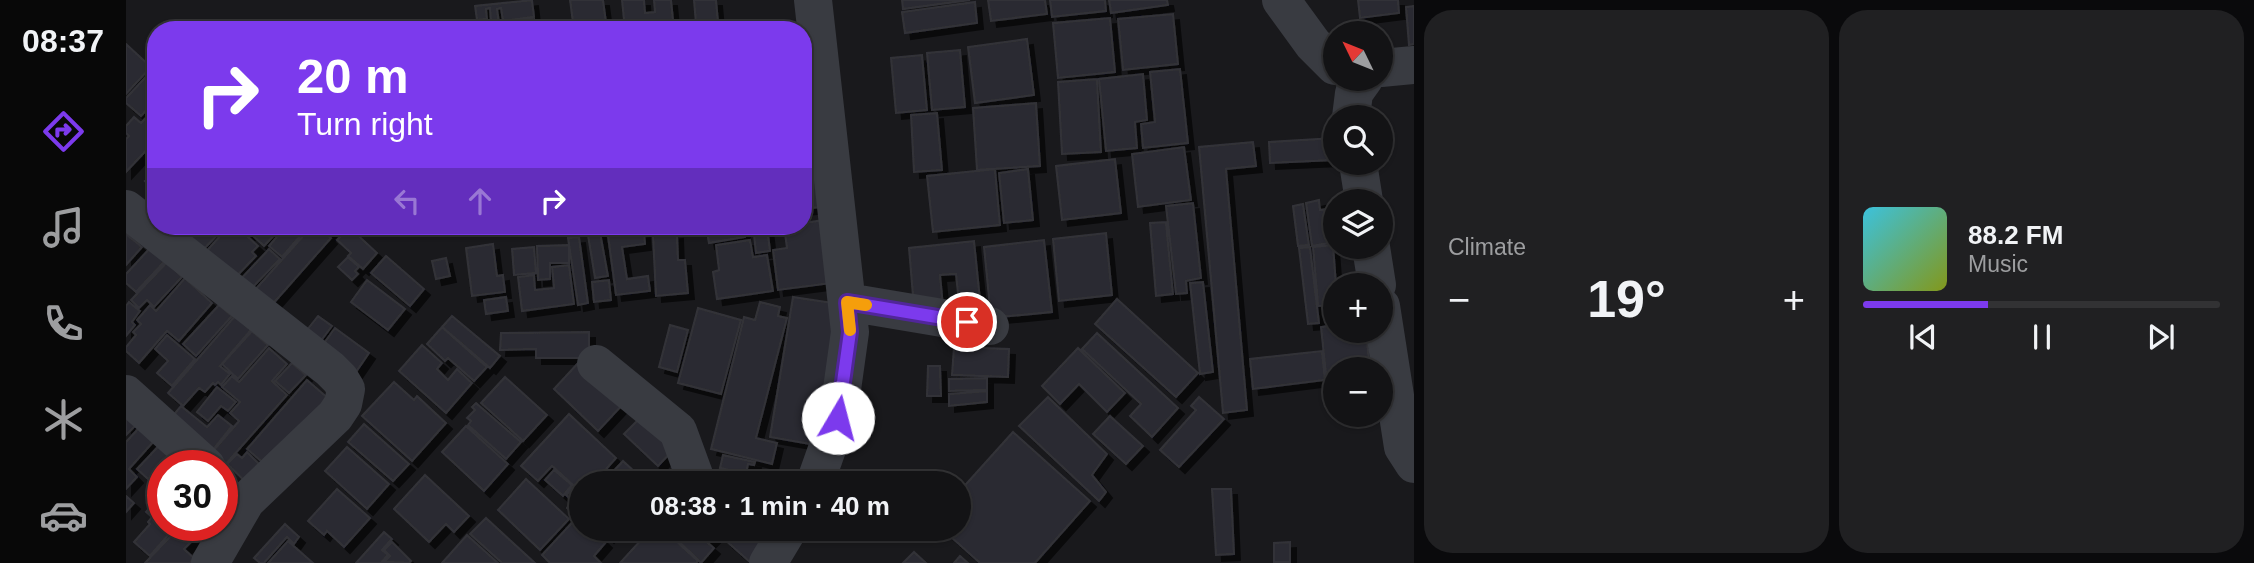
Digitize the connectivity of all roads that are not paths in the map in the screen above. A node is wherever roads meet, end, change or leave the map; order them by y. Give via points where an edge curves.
1 (813, 0) edge
2 (1281, 0) edge
3 (1323, 51) edge
4 (1414, 65) edge
5 (1393, 72) edge
6 (126, 209) edge
7 (147, 225) edge
8 (159, 235) edge
9 (847, 302) junction
10 (990, 326) dead end
11 (1387, 343) edge
12 (596, 364) dead end
13 (126, 394) edge
14 (188, 450) edge
15 (1414, 464) edge
16 (693, 471) edge
17 (819, 471) edge
18 (238, 487) edge
19 (218, 541) edge
20 (211, 563) edge

1 - 9 street
2 - 3 street
4 - 5 street
6 - 7 street
8 - 18 street via 330,369 346,389 335,416
9 - 10 street
9 - 17 street via 850,332 838,418
11 - 15 street via 1403,447
12 - 16 street via 678,431
13 - 14 street
19 - 20 street

